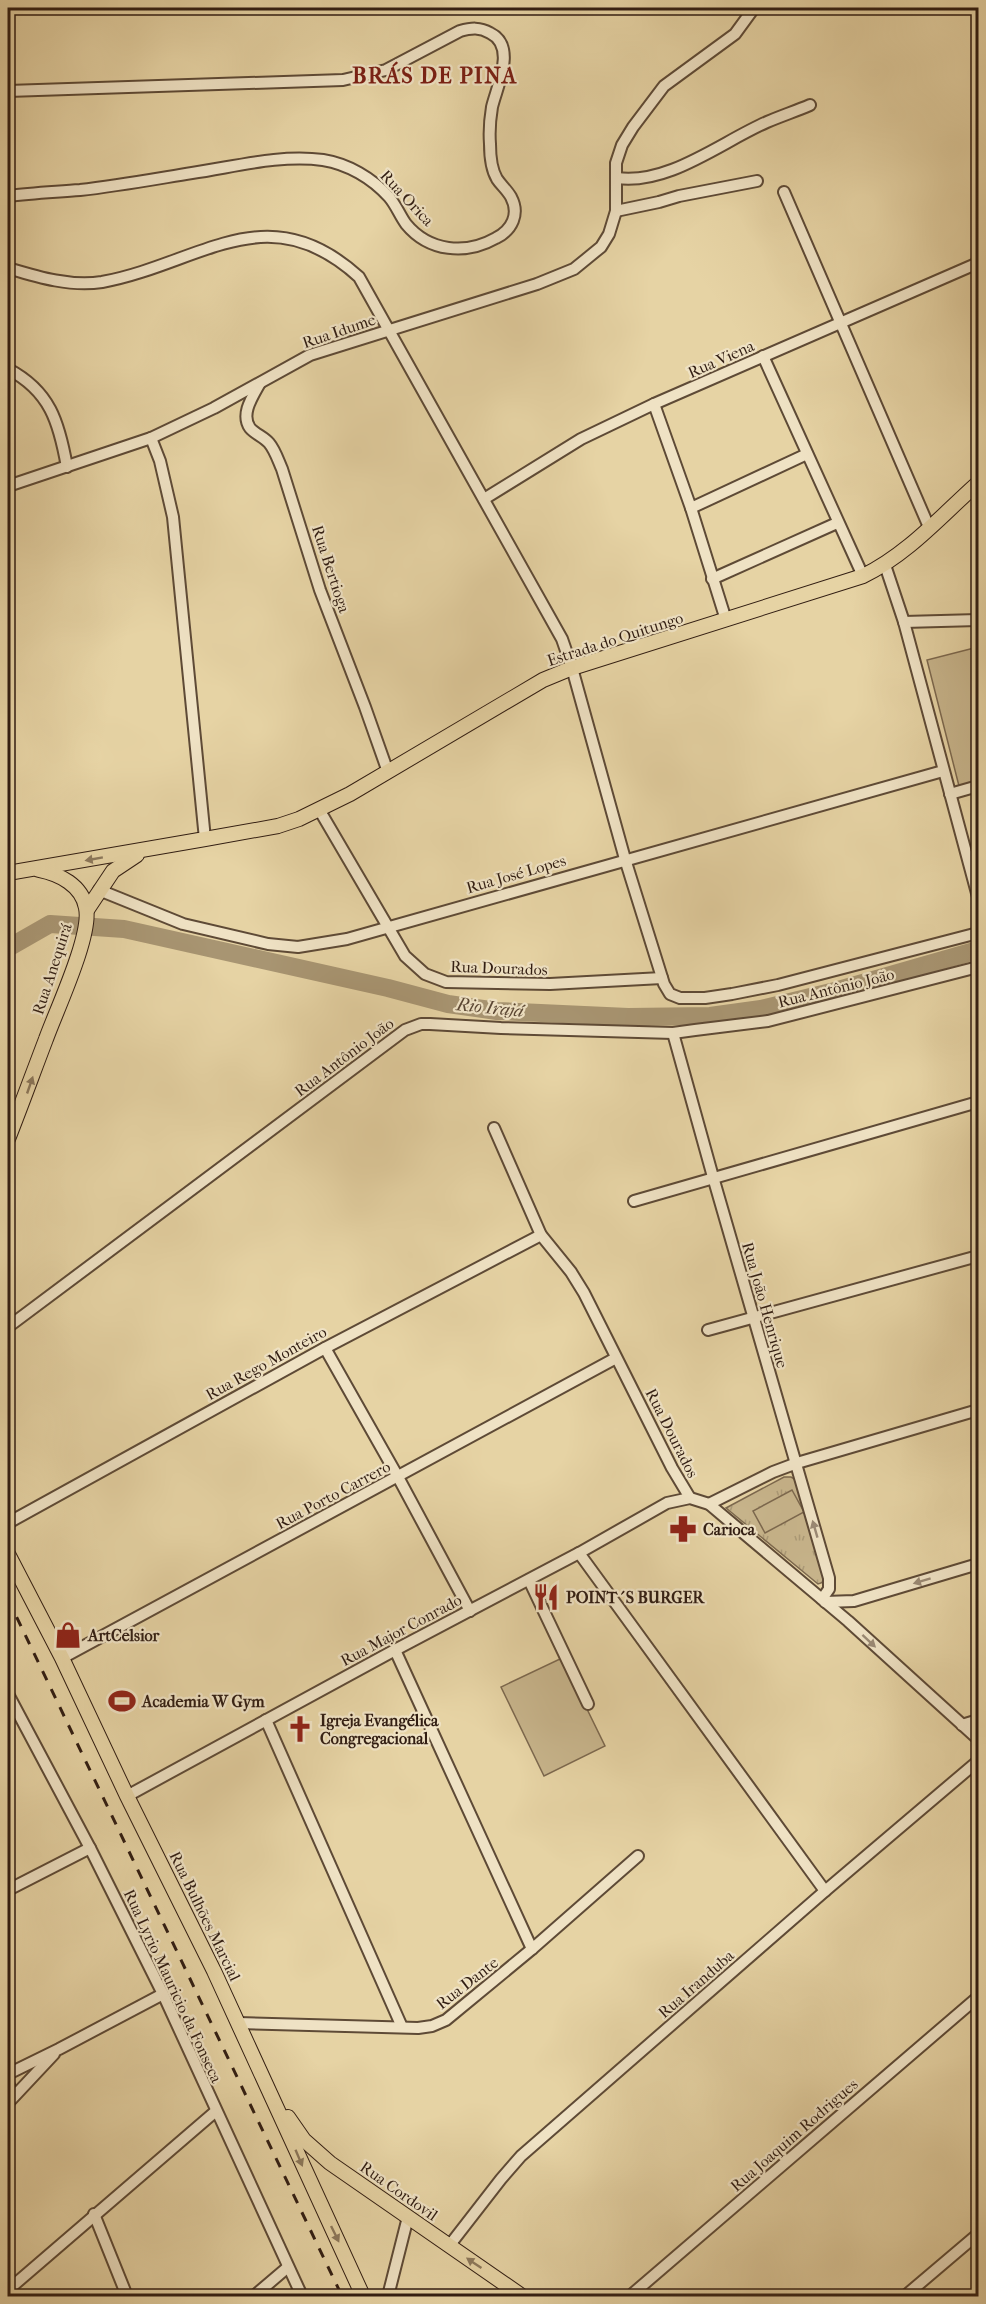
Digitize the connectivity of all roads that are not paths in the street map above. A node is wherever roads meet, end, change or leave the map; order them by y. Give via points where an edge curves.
1 (754, 8) edge
2 (8, 91) edge
3 (810, 105) dead end
4 (617, 178) junction
5 (757, 181) dead end
6 (784, 192) dead end
7 (8, 196) edge
8 (616, 211) junction
9 (978, 263) edge
10 (8, 268) edge
11 (842, 324) junction
12 (389, 329) junction
13 (763, 357) junction
14 (8, 369) edge
15 (260, 383) junction
16 (654, 404) junction
17 (151, 438) junction
18 (807, 454) junction
19 (67, 467) junction
20 (978, 483) edge
21 (8, 486) edge
22 (484, 499) junction
23 (691, 508) junction
24 (837, 523) junction
25 (929, 527) junction
26 (885, 565) junction
27 (862, 576) junction
28 (712, 579) junction
29 (726, 620) junction
30 (978, 620) edge
31 (904, 622) junction
32 (572, 668) junction
33 (943, 771) junction
34 (388, 772) junction
35 (978, 786) edge
36 (950, 794) junction
37 (320, 810) junction
38 (205, 839) junction
39 (151, 848) junction
40 (625, 859) junction
41 (34, 869) junction
42 (8, 873) edge
43 (99, 890) junction
44 (978, 897) edge
45 (87, 914) junction
46 (386, 927) junction
47 (978, 933) edge
48 (978, 967) edge
49 (662, 978) junction
50 (673, 1033) junction
51 (978, 1102) edge
52 (494, 1128) dead end
53 (8, 1139) edge
54 (713, 1178) junction
55 (634, 1201) dead end
56 (541, 1235) junction
57 (978, 1256) edge
58 (753, 1317) junction
59 (8, 1327) edge
60 (708, 1330) dead end
61 (325, 1348) junction
62 (616, 1358) junction
63 (978, 1410) edge
64 (797, 1463) junction
65 (398, 1477) junction
66 (690, 1498) junction
67 (709, 1504) junction
68 (8, 1523) edge
69 (579, 1553) junction
70 (8, 1554) edge
71 (978, 1564) edge
72 (529, 1580) junction
73 (829, 1585) junction
74 (824, 1601) junction
75 (852, 1601) junction
76 (470, 1611) junction
77 (848, 1621) junction
78 (394, 1650) junction
79 (62, 1658) junction
80 (8, 1694) edge
81 (588, 1704) dead end
82 (266, 1720) junction
83 (978, 1720) edge
84 (962, 1725) junction
85 (978, 1739) edge
86 (978, 1761) edge
87 (127, 1796) junction
88 (90, 1848) junction
89 (638, 1856) dead end
90 (8, 1890) edge
91 (825, 1891) junction
92 (532, 1949) junction
93 (162, 1994) junction
94 (978, 1997) edge
95 (238, 2024) junction
96 (402, 2027) junction
97 (59, 2049) junction
98 (8, 2074) edge
99 (8, 2083) edge
100 (272, 2096) junction
101 (10, 2101) edge
102 (216, 2111) junction
103 (330, 2163) junction
104 (309, 2181) junction
105 (94, 2214) junction
106 (408, 2217) junction
107 (978, 2234) edge
108 (449, 2246) junction
109 (288, 2267) junction
110 (8, 2290) edge
111 (127, 2296) edge
112 (254, 2296) edge
113 (302, 2296) edge
114 (363, 2296) edge
115 (388, 2296) edge
116 (522, 2296) edge
117 (630, 2296) edge
118 (905, 2296) edge

1 - 4 street, Rua Idume via 735,34 664,86 622,145 616,163
2 - 7 street, Rua Orica via 343,80 386,70 460,31 482,29 500,40 504,49 489,126 490,146 496,178 511,198 514,219 510,228 497,238 476,247 439,246 413,231 389,197 368,178 347,167 306,159 82,190
3 - 4 street via 652,177
4 - 8 street, Rua Idume
5 - 8 street
6 - 11 street
8 - 12 street, Rua Idume via 601,247 574,269
9 - 11 street, Rua Viena
10 - 12 street via 69,283 100,282 234,241 255,236 279,237 310,245 341,261 358,277
11 - 13 street, Rua Viena
11 - 25 street
12 - 15 street, Rua Idume via 310,355
12 - 22 street
13 - 16 street, Rua Viena
13 - 18 street
14 - 19 street via 43,396 55,416
15 - 17 street, Rua Idume
15 - 34 street, Rua Bertioga via 246,418 250,428 274,449 320,590
16 - 22 street, Rua Viena via 581,440
16 - 23 street
17 - 19 street, Rua Idume
17 - 38 street via 173,517
18 - 23 street
18 - 24 street
19 - 21 street, Rua Idume
20 - 25 main road, Estrada do Quitungo
22 - 32 street via 562,639
23 - 28 street
24 - 27 street
24 - 28 street
25 - 26 main road, Estrada do Quitungo
26 - 27 main road, Estrada do Quitungo
26 - 31 street
27 - 29 main road, Estrada do Quitungo
28 - 29 street
29 - 32 main road, Estrada do Quitungo
30 - 31 street
31 - 33 street
32 - 34 main road, Estrada do Quitungo via 514,696
32 - 40 street
33 - 36 street
33 - 40 street, Rua José Lopes
34 - 37 main road, Estrada do Quitungo
35 - 36 street
36 - 44 street
37 - 38 main road, Estrada do Quitungo via 278,826
37 - 46 street, Rua Dourados
38 - 39 main road, Estrada do Quitungo
39 -> 41 main road, Estrada do Quitungo
39 - 43 main road, Estrada do Quitungo via 123,862
40 - 46 street, Rua José Lopes
40 - 49 street
41 - 42 main road, Estrada do Quitungo
41 - 45 main road, Rua Anequirá via 69,882 83,897
43 - 45 main road, Estrada do Quitungo
43 - 46 street, Rua José Lopes via 183,924 284,946 316,945
53 -> 45 main road, Rua Anequirá via 73,970
46 - 49 street, Rua Dourados via 414,966 446,982 550,984
47 - 49 street, Rua Antônio João via 778,985 705,998 670,994
48 - 50 street, Rua Antônio João via 768,1021
50 - 54 street, Rua João Henrique
50 - 59 street, Rua Antônio João via 430,1024 405,1030
51 - 54 street
52 - 56 street, Rua Dourados
54 - 55 street
54 - 58 street, Rua João Henrique
56 - 61 street, Rua Rego Monteiro
56 - 62 street, Rua Dourados via 579,1283
57 - 58 street
58 - 60 street
58 - 64 street, Rua João Henrique
61 - 65 street
61 - 68 street, Rua Rego Monteiro
62 - 65 street, Rua Porto Carrero
62 - 66 street, Rua Dourados
63 - 64 street
64 - 67 street
73 -> 64 street, Rua João Henrique
65 - 76 street
65 - 79 street, Rua Porto Carrero
66 - 67 street
66 - 69 street, Rua Major Conrado via 667,1503
67 - 74 street
69 - 72 street, Rua Major Conrado
69 - 91 street
70 - 79 main road, Rua Bulhões Marcial
71 -> 75 street
72 - 76 street, Rua Major Conrado
72 - 81 street
73 - 74 street
73 - 75 street via 838,1597
74 - 75 street
74 - 77 street
75 - 77 street
76 - 78 street, Rua Major Conrado
77 -> 84 street
78 - 82 street, Rua Major Conrado
78 - 92 street
79 - 87 main road, Rua Bulhões Marcial
80 - 88 street, Rua Lyrio Mauricio da Fonseca
82 - 87 street, Rua Major Conrado
82 - 96 street
83 - 84 street
84 - 85 street
86 - 91 street, Rua Iranduba
87 - 95 main road, Rua Bulhões Marcial
88 - 90 street
88 - 93 street, Rua Lyrio Mauricio da Fonseca
89 - 92 street, Rua Dante
91 - 108 street, Rua Iranduba via 521,2156
92 - 96 street, Rua Dante via 447,2020 432,2026
93 - 97 street
93 - 102 street, Rua Lyrio Mauricio da Fonseca
94 - 117 street, Rua Joaquim Rodrigues
95 - 96 street, Rua Dante
95 - 100 main road, Rua Bulhões Marcial
97 - 98 street
97 - 101 street
99 - 101 street
100 - 103 main road, Rua Cordovil via 304,2140
100 -> 104 main road, Rua Bulhões Marcial
102 - 105 street
102 - 109 street, Rua Lyrio Mauricio da Fonseca
103 - 104 main road via 318,2169
103 - 106 main road, Rua Cordovil
104 -> 114 main road, Rua Bulhões Marcial
105 - 110 street
105 - 111 street
106 - 108 main road, Rua Cordovil
106 - 115 street
107 - 118 street
116 -> 108 main road, Rua Cordovil
109 - 112 street
109 - 113 street, Rua Lyrio Mauricio da Fonseca

